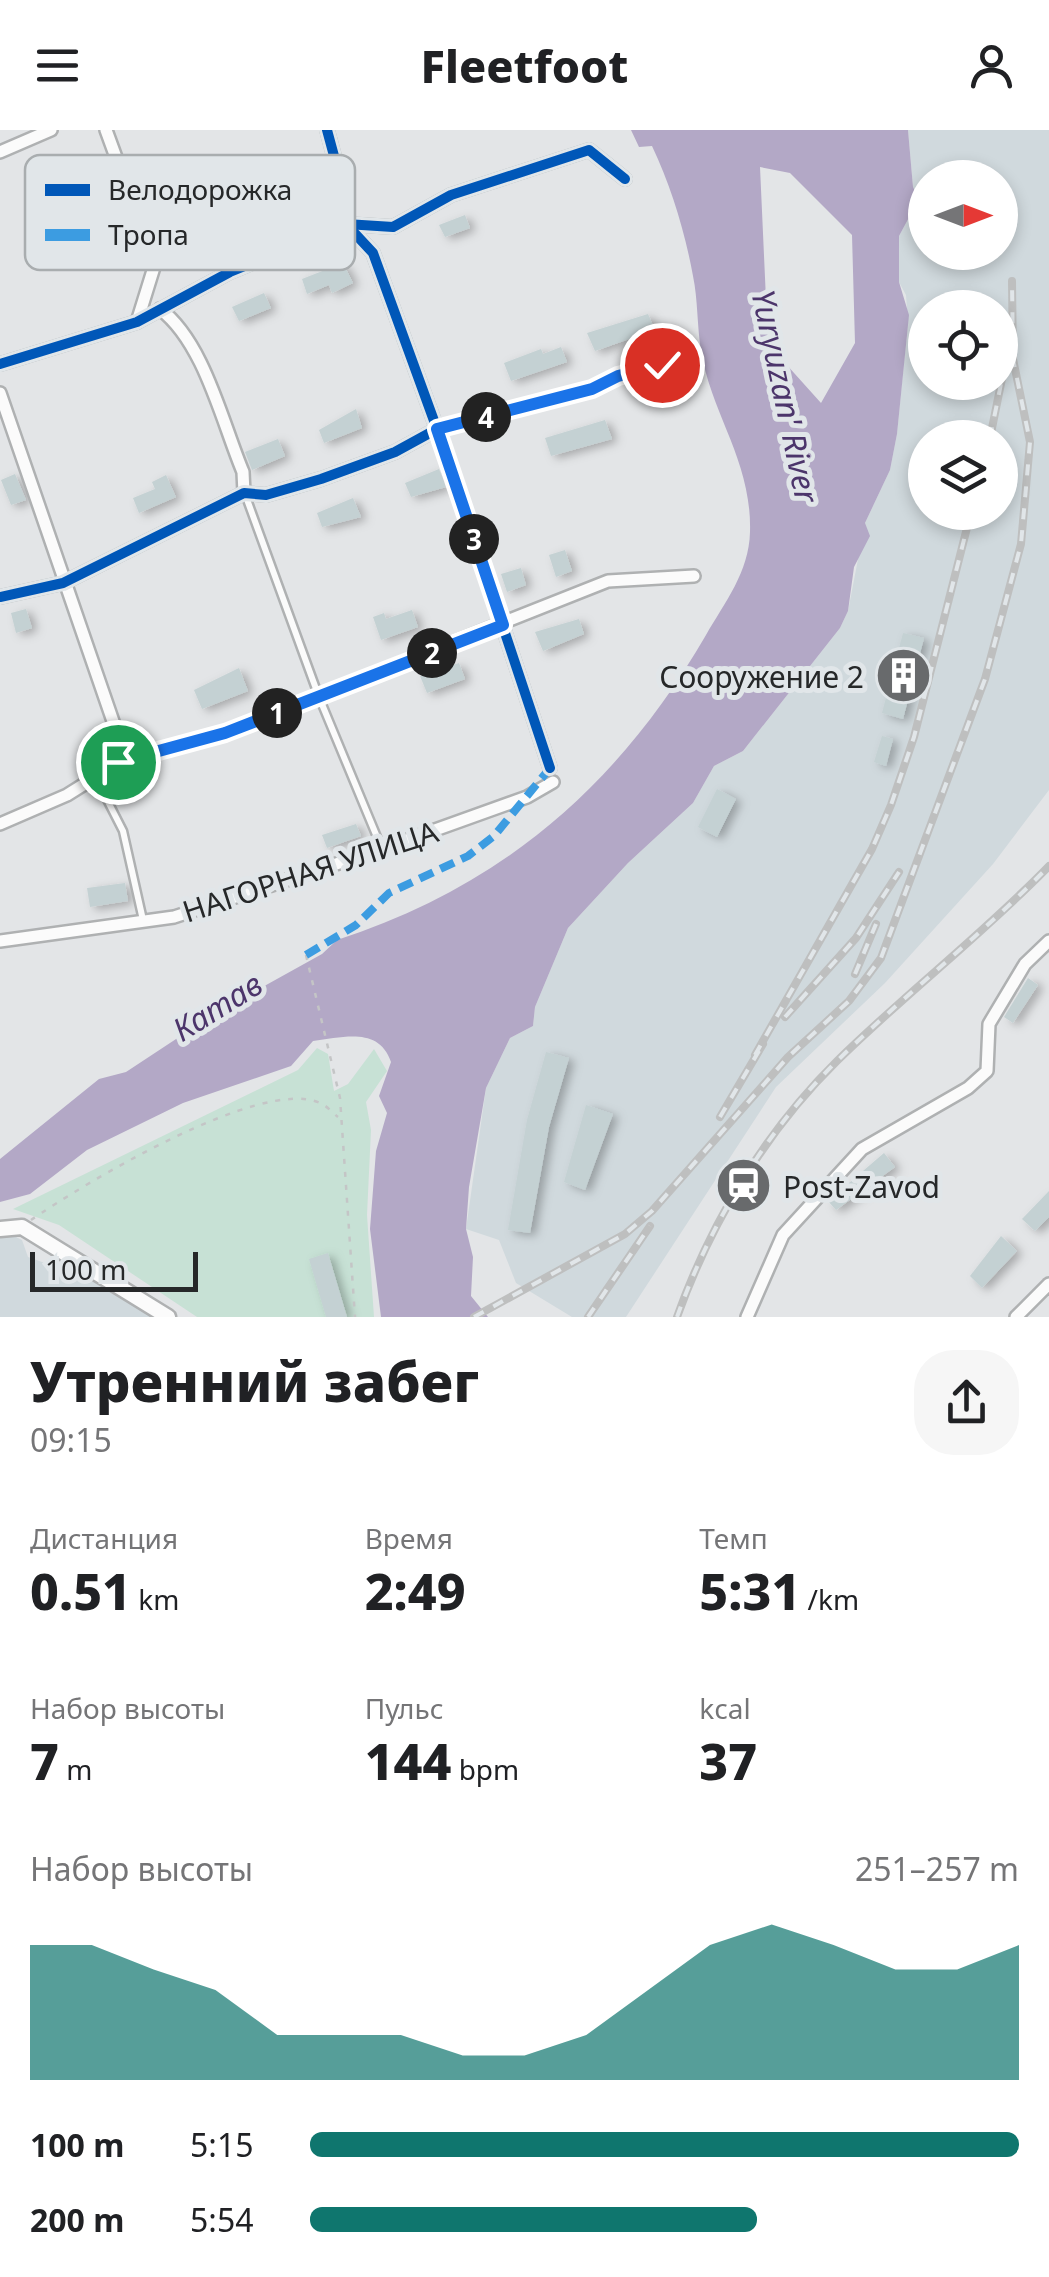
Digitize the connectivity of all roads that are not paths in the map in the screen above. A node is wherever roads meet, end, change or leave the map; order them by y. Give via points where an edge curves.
1 (50, 130) edge
2 (106, 130) edge
3 (327, 130) edge
4 (0, 152) edge
5 (115, 155) edge
6 (334, 155) edge
7 (624, 179) dead end
8 (355, 225) edge
9 (355, 234) edge
10 (153, 270) edge
11 (235, 270) edge
12 (160, 309) junction
13 (137, 322) junction
14 (0, 364) edge
15 (662, 365) dead end
16 (0, 393) edge
17 (437, 429) junction
18 (244, 493) junction
19 (694, 576) dead end
20 (63, 583) junction
21 (0, 597) edge
22 (503, 625) junction
23 (319, 696) junction
24 (118, 762) junction
25 (550, 768) dead end
26 (97, 780) junction
27 (553, 782) dead end
28 (0, 824) edge
29 (382, 849) junction
30 (144, 920) junction
31 (0, 941) edge
32 (1049, 941) edge
33 (0, 1229) edge
34 (1049, 1284) edge
35 (168, 1317) edge
36 (747, 1317) edge
37 (1016, 1317) edge

1 - 4 street
2 - 5 street
3 - 6 street
7 - 8 street via 589,150 451,195 393,228
9 - 17 street via 373,254
10 - 13 street
11 - 12 street
12 - 13 street
12 - 18 street via 179,323 196,353 243,472
13 - 14 street
15 - 17 street
16 - 20 street
17 - 18 street via 320,479 266,495
17 - 22 street
18 - 20 street
18 - 23 lane
19 - 22 street via 608,582
20 - 21 street
20 - 24 street via 116,730
22 - 23 street
22 - 25 street
23 - 24 street via 196,743
23 - 29 lane
24 - 26 street
26 - 28 street
26 - 30 lane via 123,831
27 - 29 street, НАГОРНАЯ УЛИЦА
29 - 30 street, НАГОРНАЯ УЛИЦА via 174,917
30 - 31 street, НАГОРНАЯ УЛИЦА
32 - 36 street via 1025,964 989,1024 987,1071 862,1148 783,1236
33 - 35 street via 22,1227
34 - 37 street

